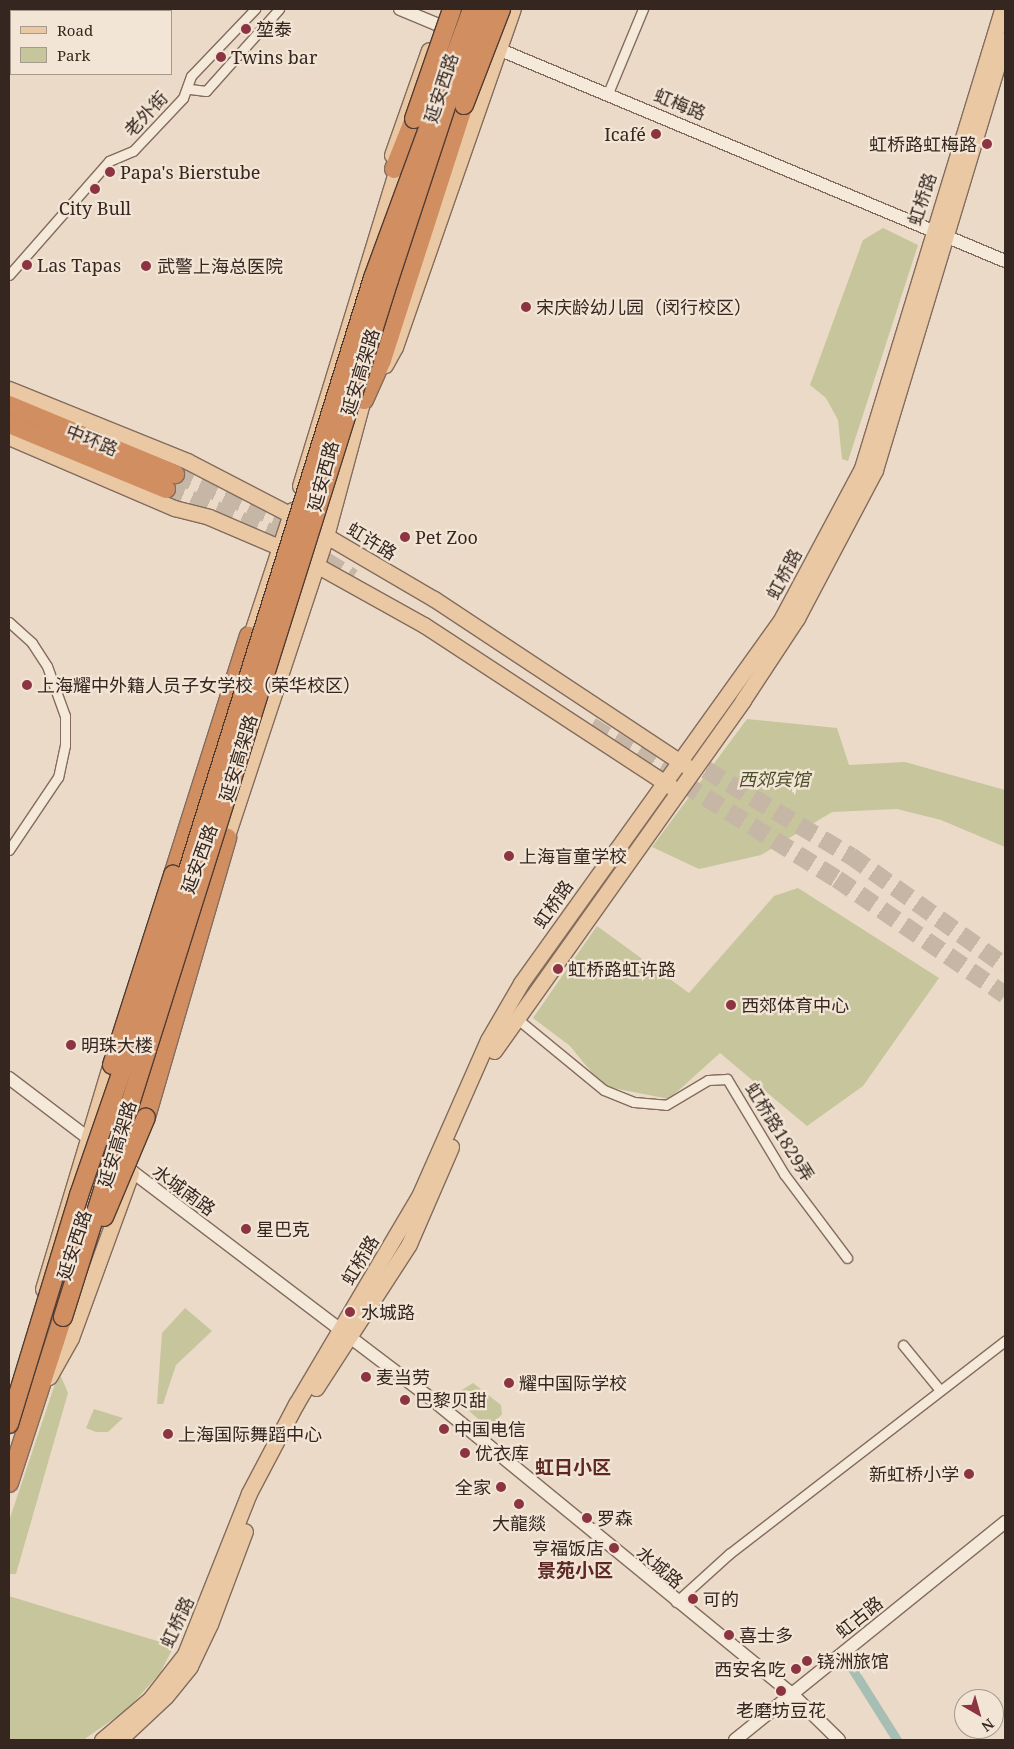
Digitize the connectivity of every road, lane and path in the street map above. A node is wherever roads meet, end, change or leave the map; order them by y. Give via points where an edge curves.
1 (255, 9) edge
2 (279, 9) edge
3 (400, 9) edge
4 (445, 9) edge
5 (452, 9) edge
6 (461, 9) edge
7 (472, 9) edge
8 (488, 9) edge
9 (501, 9) edge
10 (513, 9) edge
11 (643, 9) edge
12 (1002, 9) edge
13 (438, 25) junction
14 (452, 31) junction
15 (1005, 39) edge
16 (476, 40) junction
17 (432, 42) junction
18 (498, 49) junction
19 (190, 89) junction
20 (608, 93) junction
21 (394, 169) junction
22 (938, 235) junction
23 (1005, 261) edge
24 (9, 274) edge
25 (9, 389) edge
26 (364, 400) junction
27 (9, 405) edge
28 (9, 424) edge
29 (9, 437) edge
30 (175, 474) tunnel mouth
31 (166, 489) tunnel mouth
32 (291, 514) junction
33 (326, 536) junction
34 (279, 547) junction
35 (317, 565) junction
36 (9, 622) edge
37 (249, 636) junction
38 (686, 766) junction
39 (671, 787) junction
40 (227, 838) junction
41 (9, 850) edge
42 (515, 1017) junction
43 (9, 1078) edge
44 (86, 1135) junction
45 (97, 1148) junction
46 (126, 1169) junction
47 (79, 1195) junction
48 (847, 1258) dead end
49 (63, 1317) junction
50 (344, 1333) junction
51 (1005, 1341) edge
52 (903, 1345) dead end
53 (32, 1349) junction
54 (940, 1390) junction
55 (9, 1417) edge
56 (9, 1424) edge
57 (9, 1482) edge
58 (9, 1493) edge
59 (1005, 1522) edge
60 (676, 1602) junction
61 (792, 1693) junction
62 (102, 1740) edge
63 (119, 1740) edge
64 (735, 1740) edge
65 (839, 1740) edge

1 - 19 street, 老外街 via 191,76
2 - 19 street via 206,91
3 - 13 street, 虹梅路
4 - 13 main road
5 - 21 highway, bridge
6 - 14 main road, 延安西路
7 - 47 highway, 延安高架路, bridge via 373,278 155,976
8 - 16 main road, 延安西路
8 - 49 highway, 延安高架路, bridge via 449,97 389,280
9 - 26 highway, bridge via 429,203 382,360
10 - 18 main road
11 - 20 street
12 - 22 main road, 虹桥路
13 - 14 street, 虹梅路
13 - 17 main road
14 - 16 street, 虹梅路
14 - 17 main road
14 - 21 main road, 延安西路 via 422,124
15 - 22 main road, 虹桥路
16 - 18 street, 虹梅路
16 - 26 main road, 延安西路
17 - 21 main road via 391,154
18 - 20 street, 虹梅路
18 - 26 main road via 396,347
19 - 24 street, 老外街 via 133,151 109,161
20 - 22 street, 虹梅路
21 - 32 main road, 延安西路
22 - 23 street, 虹梅路
22 - 38 main road, 虹桥路 via 862,468 782,618
25 - 32 main road, 虹许路 via 187,461
26 - 33 main road, 延安西路
27 - 30 highway, 中环路
28 - 31 highway, 中环路
29 - 34 main road via 174,508 209,517
32 - 33 main road, 虹许路
32 - 34 main road, 延安西路
33 - 35 main road, 延安西路
33 - 38 main road, 虹许路 via 434,599
34 - 35 main road
34 - 37 main road, 延安西路
35 - 39 main road via 460,648
35 - 40 main road, 延安西路
36 - 41 street via 32,643 47,666 65,716 66,745 58,777
37 - 44 main road via 228,685 170,861 135,990
37 - 45 main road, 延安西路 via 240,689
37 - 47 highway, bridge via 104,1091
38 - 39 main road, 虹桥路
39 - 42 main road, 虹桥路
39 - 50 main road, 虹桥路 via 516,991 488,1040 420,1194
40 - 46 main road, 延安西路 via 202,904
40 - 49 highway, bridge via 146,1117
42 - 48 street, 虹桥路1829弄 via 604,1090 634,1102 666,1106 708,1080 727,1079 784,1174
42 - 50 main road, 虹桥路 via 463,1114 409,1244
43 - 44 street, 水城南路
44 - 45 street, 水城南路
44 - 53 main road via 49,1261
45 - 46 street, 水城南路
45 - 53 main road, 延安西路
46 - 50 street, 水城南路
46 - 58 main road, 延安西路
47 - 56 highway, 延安高架路, bridge
49 - 57 highway, 延安高架路
50 - 60 street, 水城路
50 - 62 main road, 虹桥路 via 249,1493 185,1654 150,1699
50 - 63 main road, 虹桥路 via 252,1507 210,1624 190,1666 166,1696
51 - 54 street
52 - 54 street
53 - 55 main road, 延安西路
54 - 60 street via 729,1554
59 - 61 street, 虹古路
60 - 61 street, 水城路
61 - 64 street, 虹古路
61 - 65 street, 水城路

